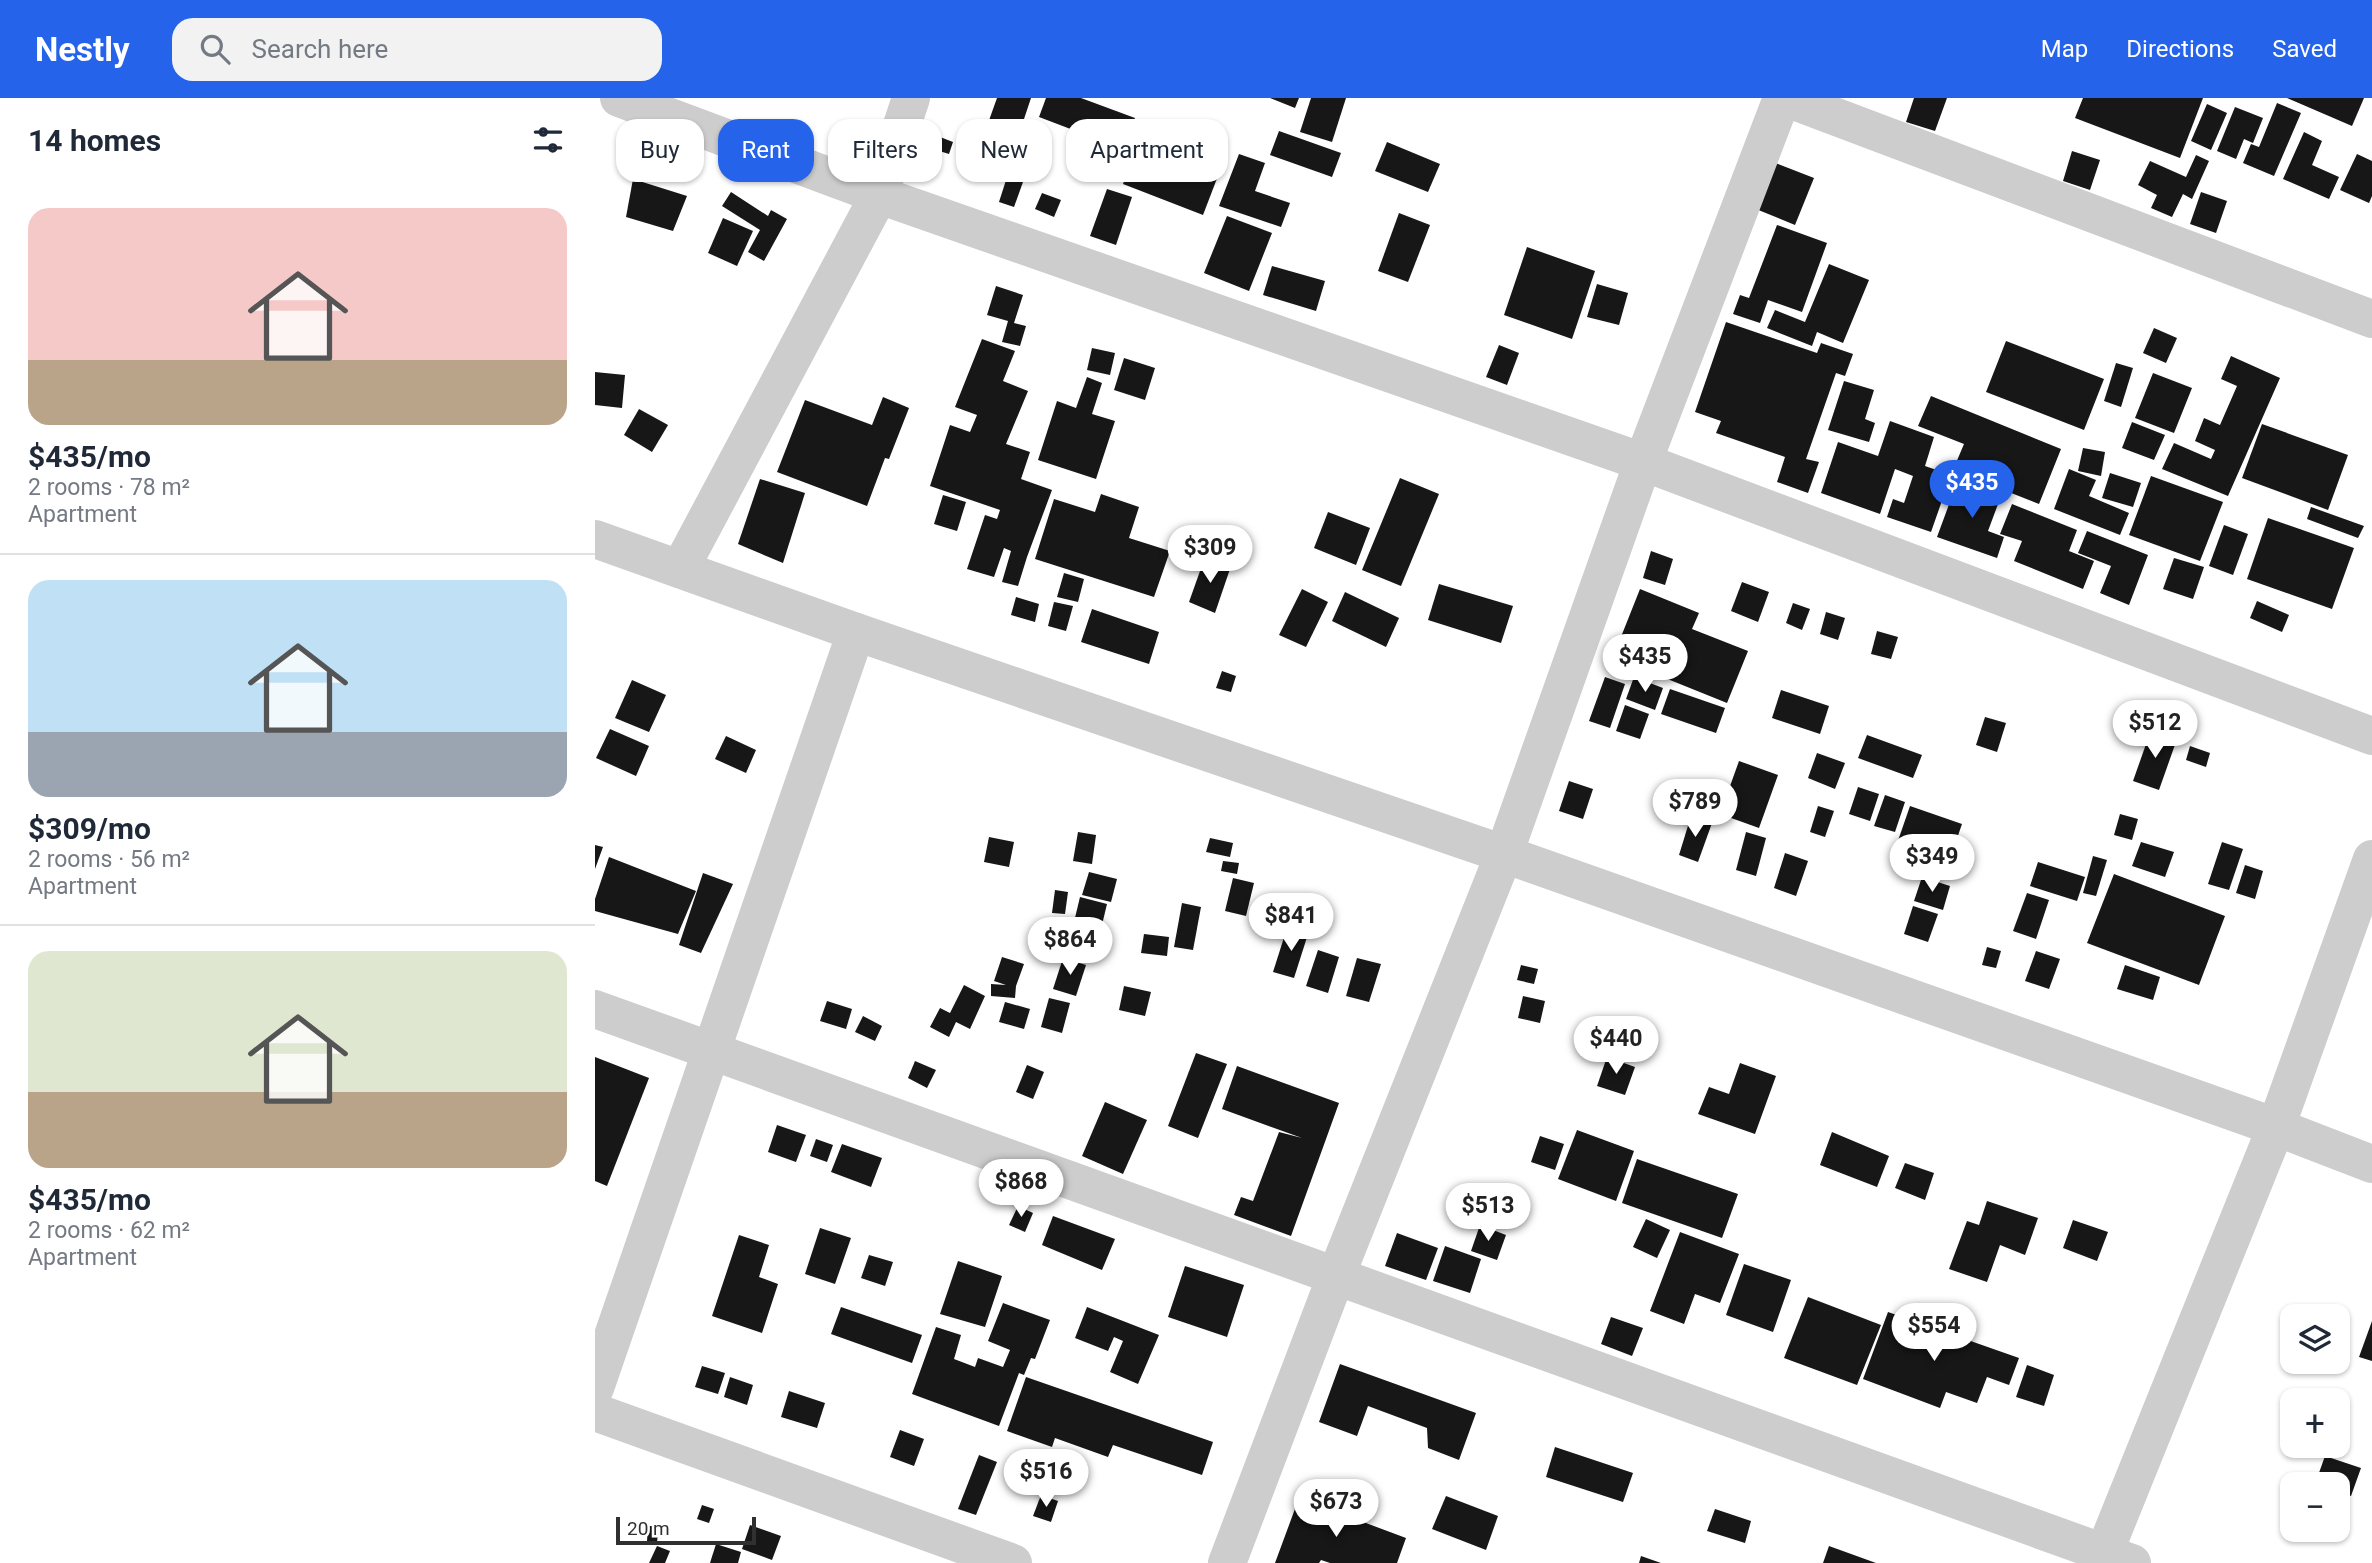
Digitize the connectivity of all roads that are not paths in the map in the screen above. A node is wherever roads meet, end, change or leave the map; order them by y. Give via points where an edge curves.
1 (618, 98) edge
2 (911, 98) edge
3 (1784, 98) edge
4 (879, 195) junction
5 (2372, 319) edge
6 (1643, 463) junction
7 (595, 539) edge
8 (680, 569) junction
9 (856, 632) junction
10 (2372, 736) edge
11 (1504, 854) junction
12 (2372, 859) edge
13 (595, 1009) edge
14 (711, 1051) junction
15 (2276, 1127) junction
16 (2372, 1164) edge
17 (1336, 1276) junction
18 (595, 1388) edge
19 (595, 1412) edge
20 (961, 1554) edge
21 (2111, 1559) edge
22 (1013, 1563) edge
23 (1227, 1563) edge

1 - 4 street
2 - 4 street
3 - 5 street
3 - 6 street
4 - 6 street
4 - 8 street
6 - 10 street
6 - 11 street
7 - 8 street
8 - 9 street
9 - 11 street
9 - 14 street
11 - 15 street
11 - 17 street
12 - 15 street
13 - 14 street
14 - 17 street
14 - 18 street
15 - 16 street
15 - 21 street
17 - 21 street
17 - 23 street
19 - 20 street
20 - 22 street

